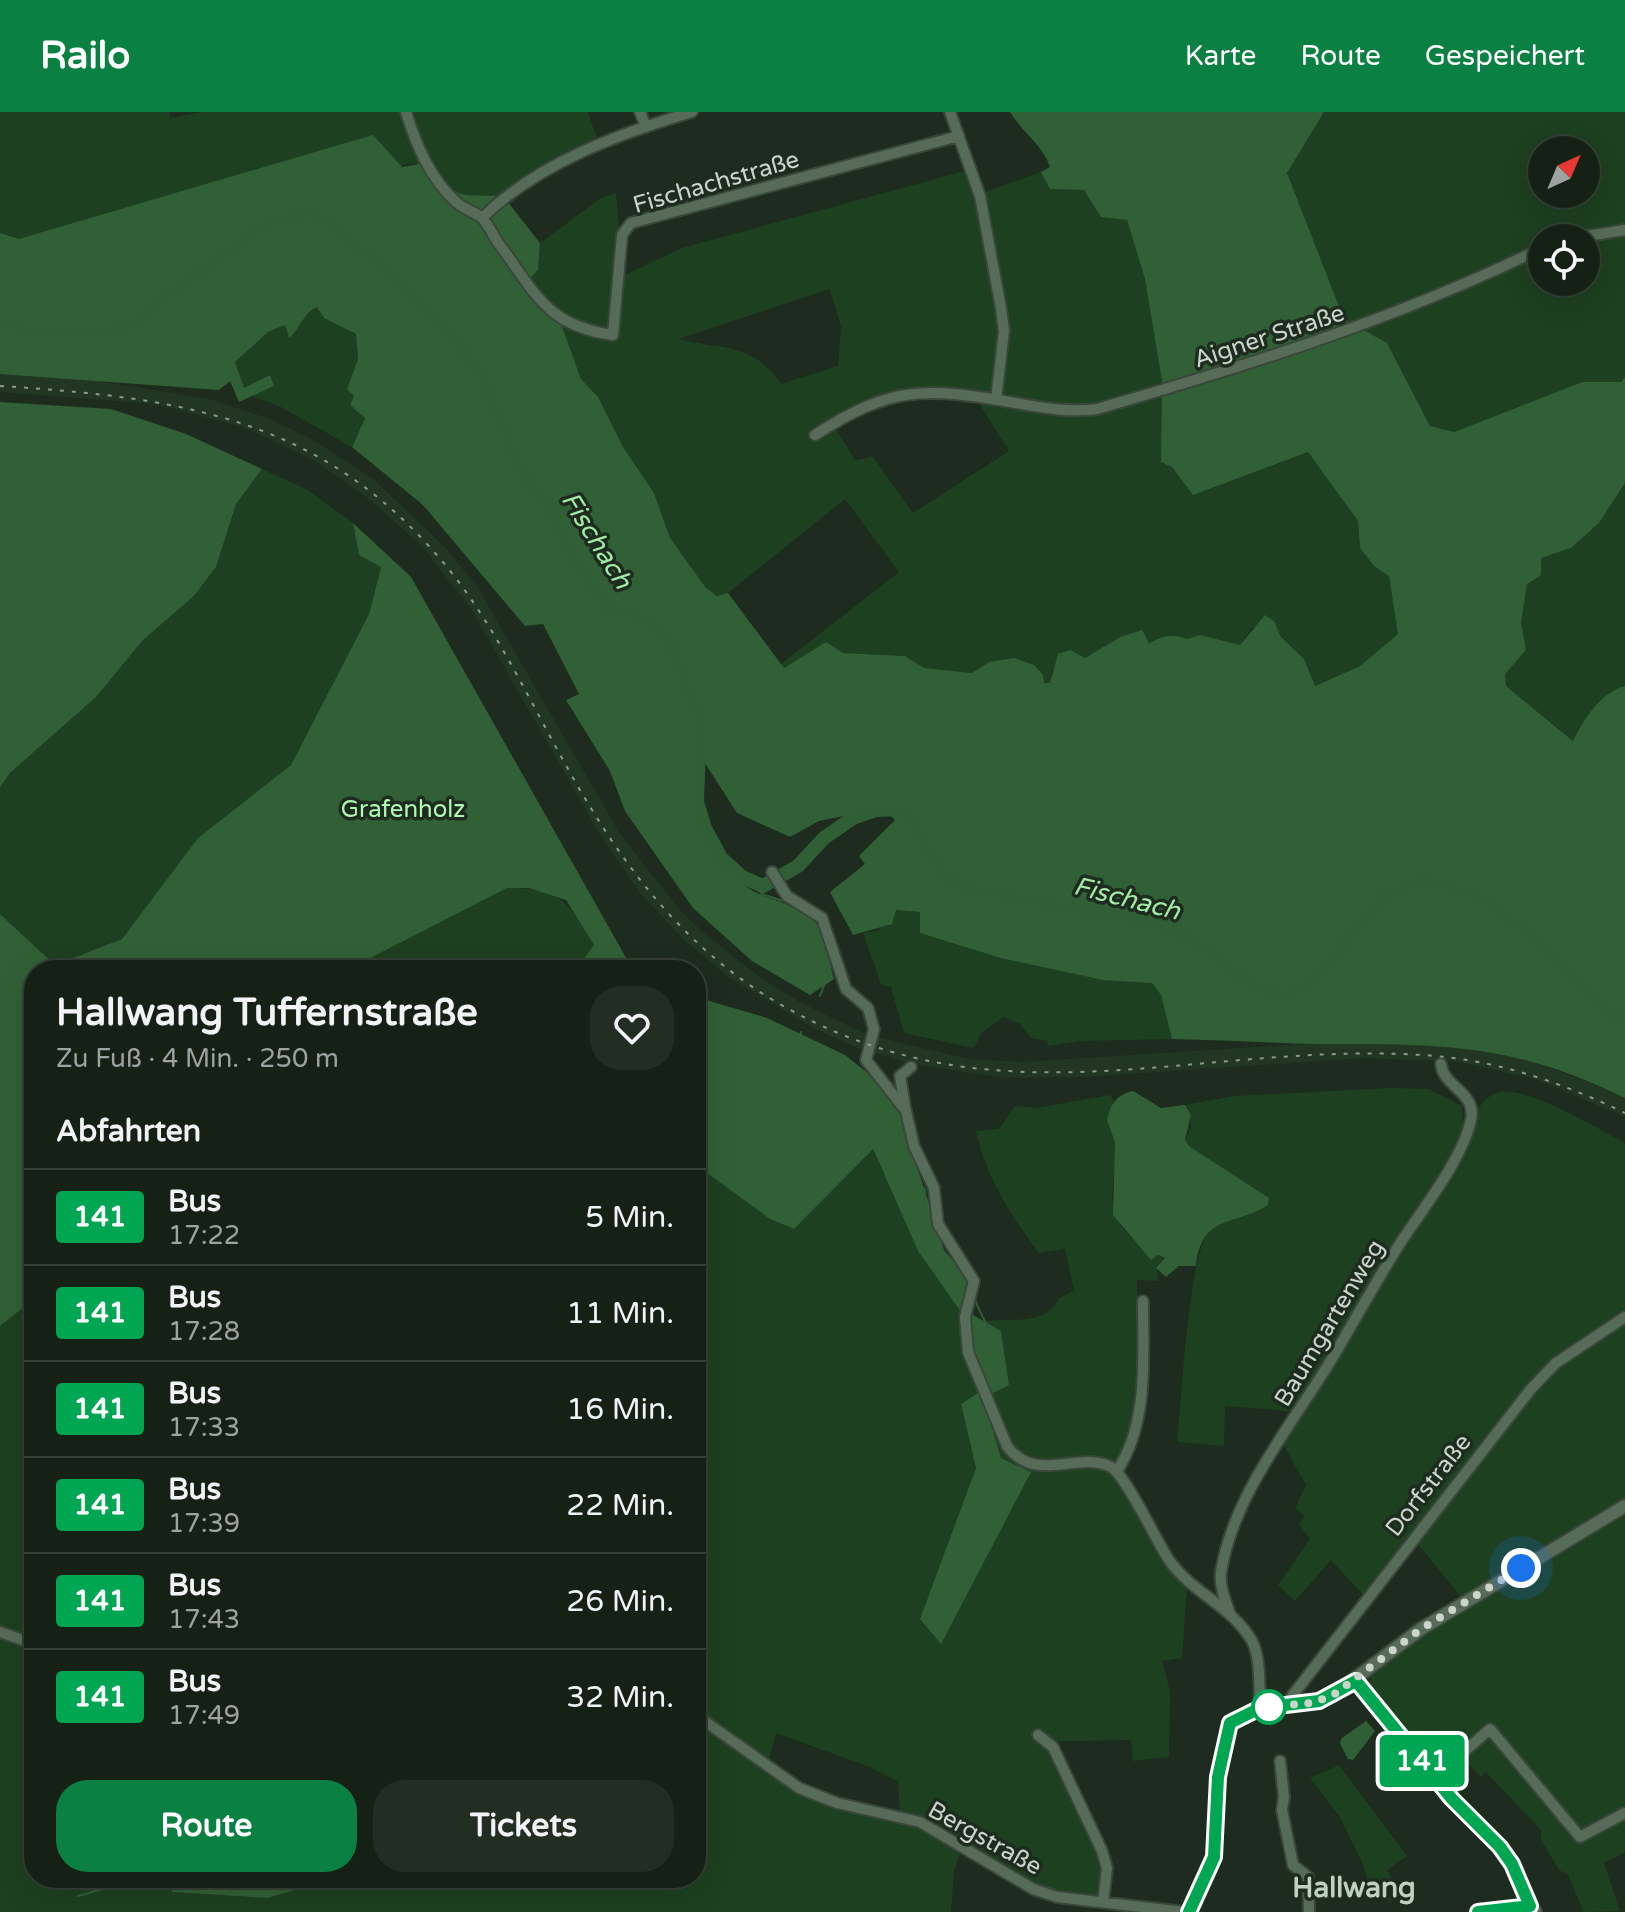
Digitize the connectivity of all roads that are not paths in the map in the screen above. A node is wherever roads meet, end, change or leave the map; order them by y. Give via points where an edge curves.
1 (406, 112) edge
2 (640, 112) edge
3 (692, 112) edge
4 (950, 112) edge
5 (646, 127) junction
6 (959, 136) junction
7 (482, 218) junction
8 (1625, 230) edge
9 (1600, 234) edge
10 (1528, 255) edge
11 (996, 400) junction
12 (815, 435) dead end
13 (772, 872) dead end
14 (1441, 1064) dead end
15 (911, 1067) dead end
16 (906, 1111) junction
17 (1143, 1301) dead end
18 (1625, 1317) edge
19 (1117, 1471) junction
20 (1625, 1506) edge
21 (1230, 1614) junction
22 (0, 1632) edge
23 (24, 1640) edge
24 (1356, 1681) junction
25 (1293, 1705) junction
26 (1260, 1708) junction
27 (706, 1722) edge
28 (1038, 1735) dead end
29 (1280, 1761) dead end
30 (1435, 1777) junction
31 (1625, 1813) edge
32 (1103, 1902) junction
33 (1533, 1910) edge
34 (1187, 1912) edge
35 (1309, 1912) edge
36 (1478, 1912) edge

1 - 7 street via 436,180 465,210
2 - 5 street
3 - 5 street
4 - 6 street
5 - 7 street via 558,163
6 - 7 street, Fischachstraße via 631,223 622,235 613,335 570,324 548,310
6 - 11 street via 980,196 1003,320
8 - 9 street
10 - 11 street, Aigner Straße via 1368,325 1097,409 1068,412
11 - 12 street, Aigner Straße via 914,393 855,409
13 - 16 street via 778,886 822,918 846,989 871,1017 874,1029 866,1060
14 - 21 street, Baumgartenweg via 1468,1099 1472,1110 1467,1130 1254,1483 1227,1544 1221,1576
15 - 16 street via 900,1076
16 - 19 street via 914,1146 934,1188 938,1224 974,1281 965,1317 968,1352 1007,1446 1033,1464 1095,1463
17 - 19 street via 1141,1395 1133,1441
18 - 25 street, Dorfstraße via 1556,1363 1531,1389 1331,1644 1292,1696
19 - 21 street via 1172,1563
20 - 24 street via 1421,1629
21 - 26 street via 1254,1645
22 - 23 street
24 - 25 street via 1332,1696
24 - 30 street
25 - 26 street
26 - 34 street via 1239,1715 1228,1728 1218,1777 1214,1857
27 - 32 street, Bergstraße via 799,1788 837,1803 920,1822 1033,1889
28 - 32 street via 1053,1747 1102,1851 1107,1868
29 - 35 street via 1284,1824 1293,1865 1308,1877
30 - 31 street via 1490,1729 1580,1837
30 - 33 street via 1500,1847
32 - 34 street, Bergstraße
33 - 36 street

